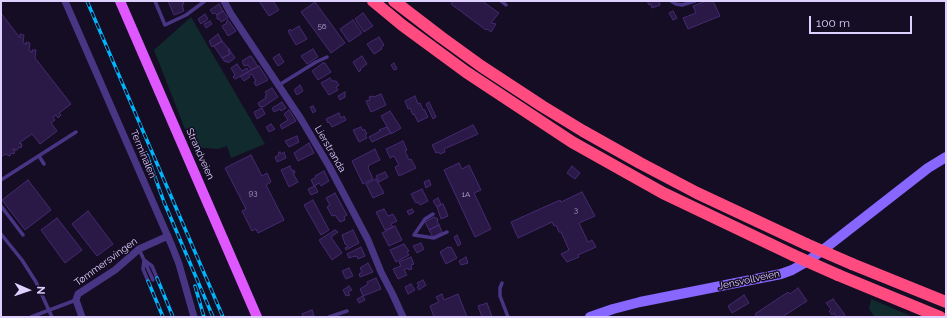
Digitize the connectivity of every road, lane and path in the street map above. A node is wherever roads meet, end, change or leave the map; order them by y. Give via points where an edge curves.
1 (65, 1) edge
2 (120, 1) edge
3 (155, 1) edge
4 (205, 1) edge
5 (224, 1) edge
6 (373, 1) edge
7 (394, 1) edge
8 (500, 1) edge
9 (671, 1) edge
10 (695, 1) edge
11 (506, 5) dead end
12 (327, 57) dead end
13 (279, 84) junction
14 (76, 132) dead end
15 (39, 156) junction
16 (946, 157) edge
17 (44, 164) dead end
18 (1, 180) edge
19 (1, 206) edge
20 (433, 214) dead end
21 (447, 232) dead end
22 (1, 234) edge
23 (24, 235) dead end
24 (168, 236) junction
25 (139, 249) junction
26 (144, 260) junction
27 (157, 278) dead end
28 (153, 280) dead end
29 (148, 282) dead end
30 (502, 283) dead end
31 (76, 300) junction
32 (946, 302) edge
33 (49, 310) junction
34 (347, 311) dead end
35 (31, 317) edge
36 (52, 317) edge
37 (82, 317) edge
38 (194, 317) edge
39 (257, 317) edge
40 (328, 317) edge
41 (403, 317) edge
42 (508, 317) edge
43 (590, 317) edge
44 (940, 317) edge

1 - 24 street, Terminalen
2 - 39 main road, Strandveien
3 - 4 lane via 165,25 186,15
5 - 13 street, Lierstranda
6 - 44 highway, bridge via 425,43 511,103 572,142 662,193 793,255
7 - 32 highway, bridge via 481,66 577,128 640,163 806,244
8 - 11 lane
9 - 10 lane via 682,5
12 - 13 lane
13 - 41 street, Lierstranda via 316,143 347,200
14 - 15 lane
15 - 17 lane
15 - 18 lane
16 - 43 street, Jensvollveien via 922,172 800,266 781,274 684,297 628,305
19 - 23 lane
20 - 21 lane via 425,219 414,235 434,238
22 - 33 lane via 22,260
24 - 25 street, Tømmersvingen
24 - 38 street, Terminalen
25 - 26 lane
25 - 31 street, Tømmersvingen via 114,270 78,294
26 - 27 lane via 152,266
26 - 28 lane
26 - 29 lane via 143,269
30 - 42 lane via 500,294
31 - 33 lane
31 - 37 street, Tømmersvingen
33 - 35 lane
33 - 36 lane
34 - 40 lane

